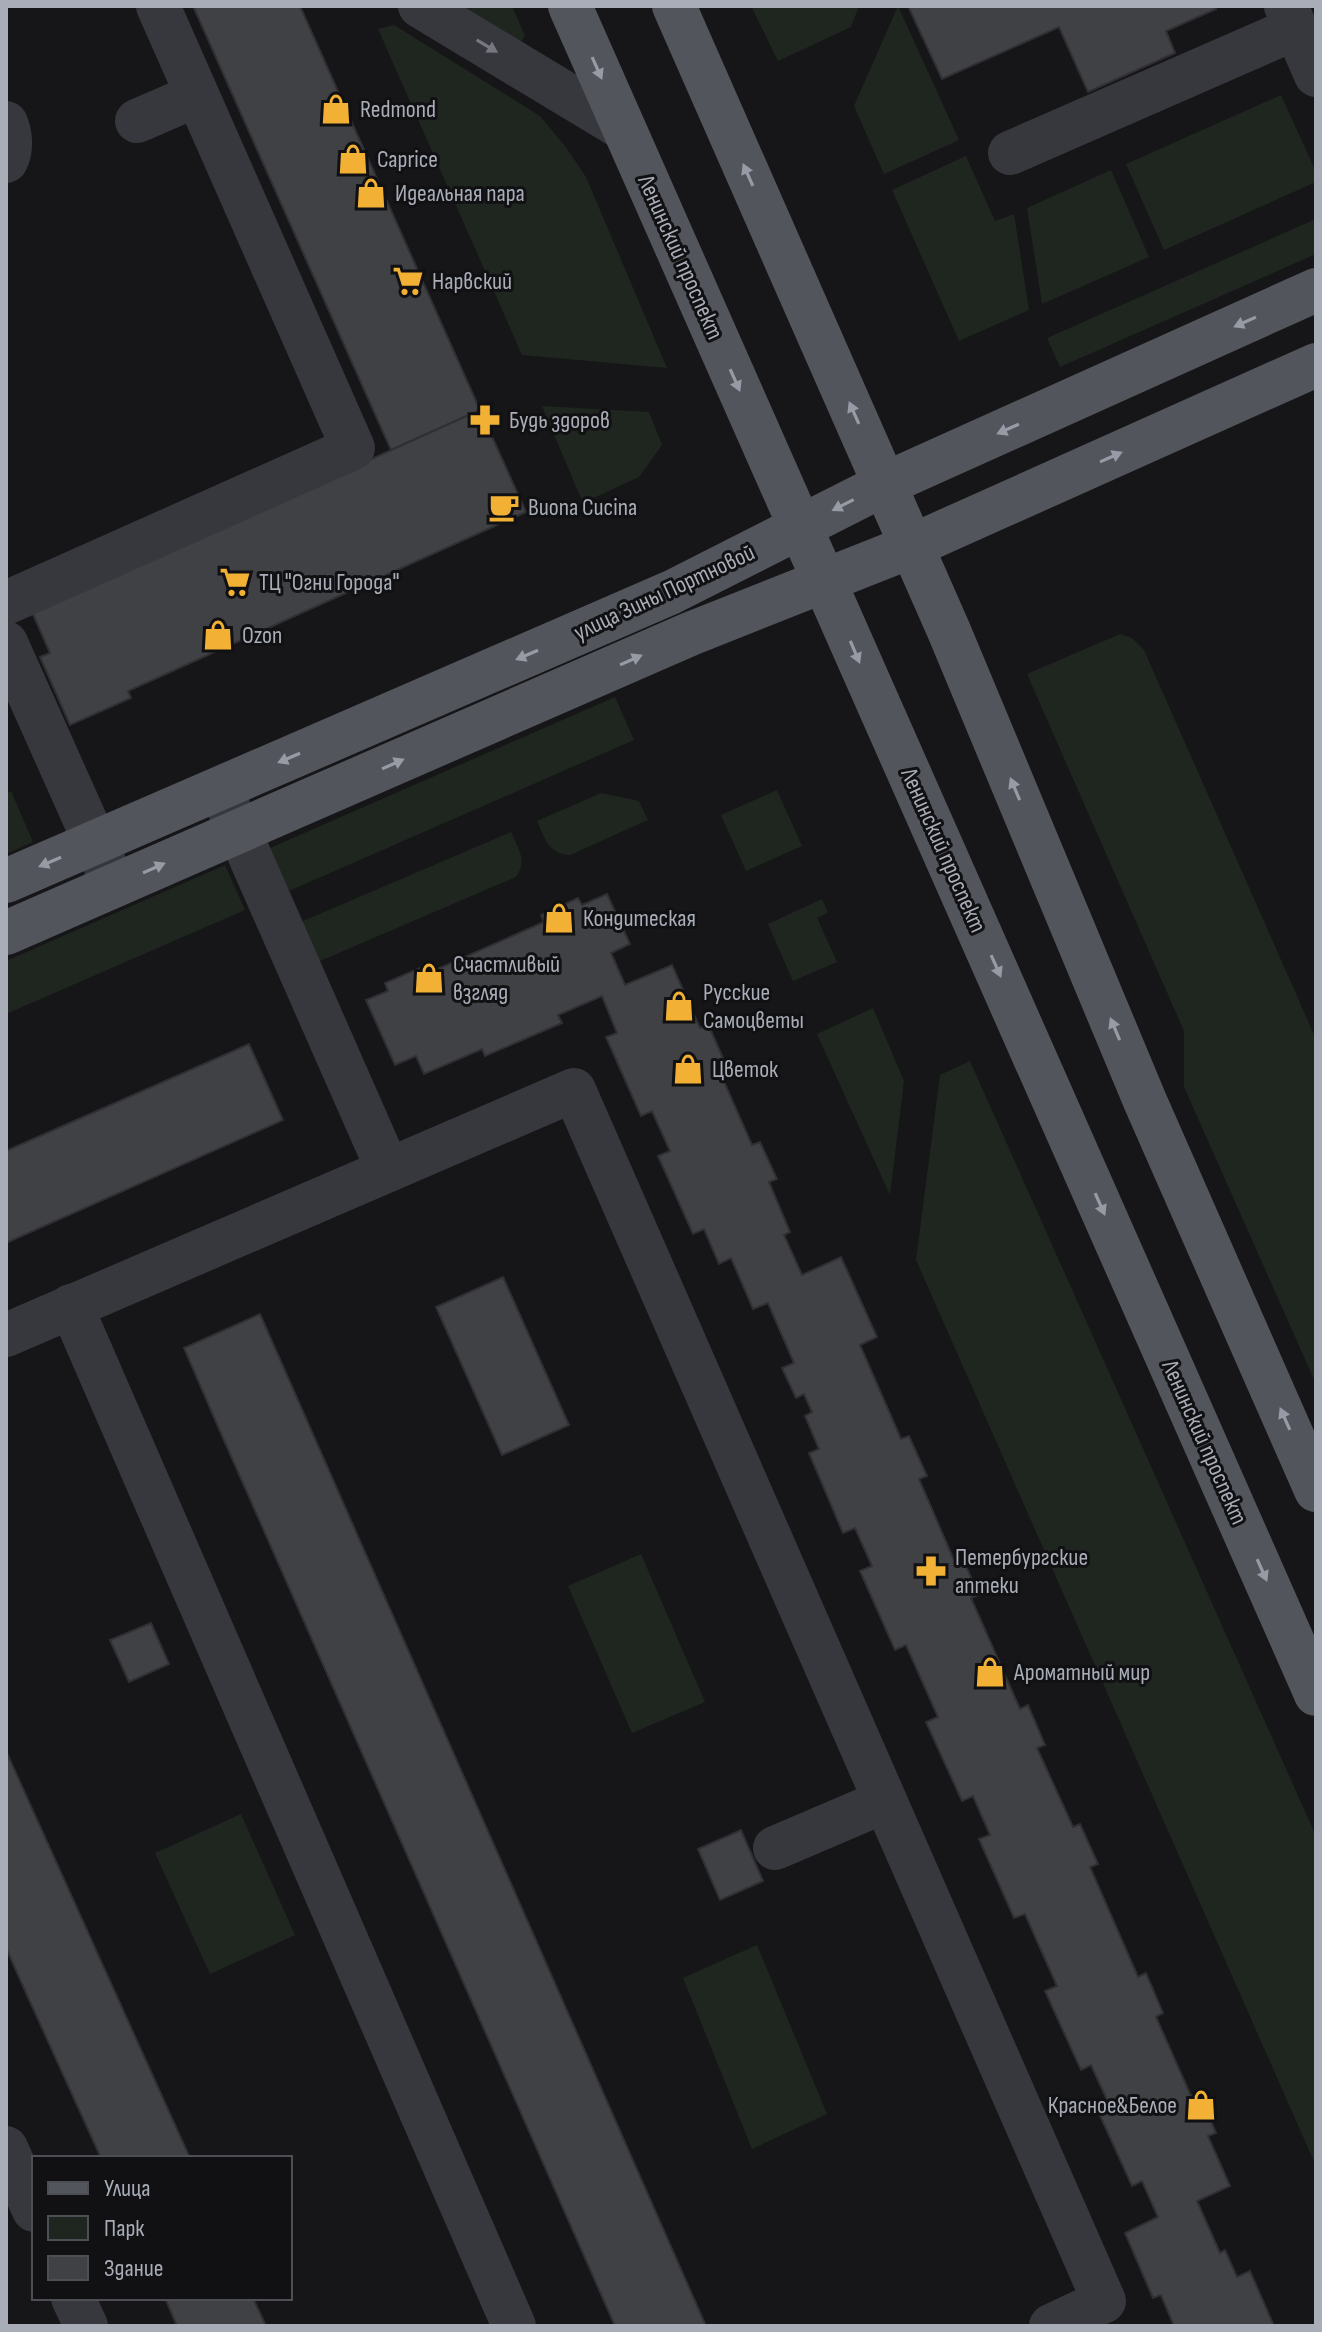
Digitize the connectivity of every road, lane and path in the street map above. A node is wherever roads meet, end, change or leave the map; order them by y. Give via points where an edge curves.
1 (158, 6) edge
2 (420, 6) edge
3 (570, 6) edge
4 (674, 6) edge
5 (1291, 17) edge
6 (1316, 75) edge
7 (197, 95) junction
8 (137, 121) dead end
9 (6, 123) edge
10 (624, 129) junction
11 (1010, 153) dead end
12 (6, 161) edge
13 (1316, 290) edge
14 (1316, 365) edge
15 (885, 484) junction
16 (801, 527) junction
17 (912, 546) junction
18 (824, 580) junction
19 (6, 603) edge
20 (6, 643) edge
21 (220, 788) junction
22 (238, 831) junction
23 (95, 842) junction
24 (6, 881) edge
25 (114, 886) junction
26 (6, 933) edge
27 (388, 1170) junction
28 (71, 1306) junction
29 (6, 1335) edge
30 (1316, 1490) edge
31 (1316, 1694) edge
32 (885, 1801) junction
33 (775, 1848) dead end
34 (6, 2148) edge
35 (32, 2206) edge
36 (74, 2300) edge
37 (1056, 2325) edge
38 (86, 2326) edge
39 (514, 2326) edge

1 - 7 street
2 -> 10 street
3 -> 10 main road, Ленинский проспект
15 -> 4 main road
5 - 6 street
5 - 11 street
7 - 8 street
7 - 19 street via 353,448
9 - 12 street
10 -> 16 main road, Ленинский проспект
13 -> 15 main road, улица Зины Портновой
17 -> 14 main road, улица Зины Портновой
15 -> 16 main road, улица Зины Портновой
15 - 17 main road
16 - 18 main road, Ленинский проспект
16 -> 21 main road, улица Зины Портновой via 672,592
17 - 18 main road, улица Зины Портновой
30 -> 17 main road via 1145,1101
22 -> 18 main road, улица Зины Портновой
18 -> 31 main road, Ленинский проспект
20 - 23 street
21 - 22 street
21 - 23 main road, улица Зины Портновой
25 -> 22 main road, улица Зины Портновой
22 - 27 street
23 -> 24 main road, улица Зины Портновой
23 - 25 street
25 - 26 main road, улица Зины Портновой
27 - 28 street
27 - 32 street via 574,1090
28 - 29 street
28 - 39 street
32 - 33 street
32 - 37 street via 1104,2301
34 - 35 street
36 - 38 street

